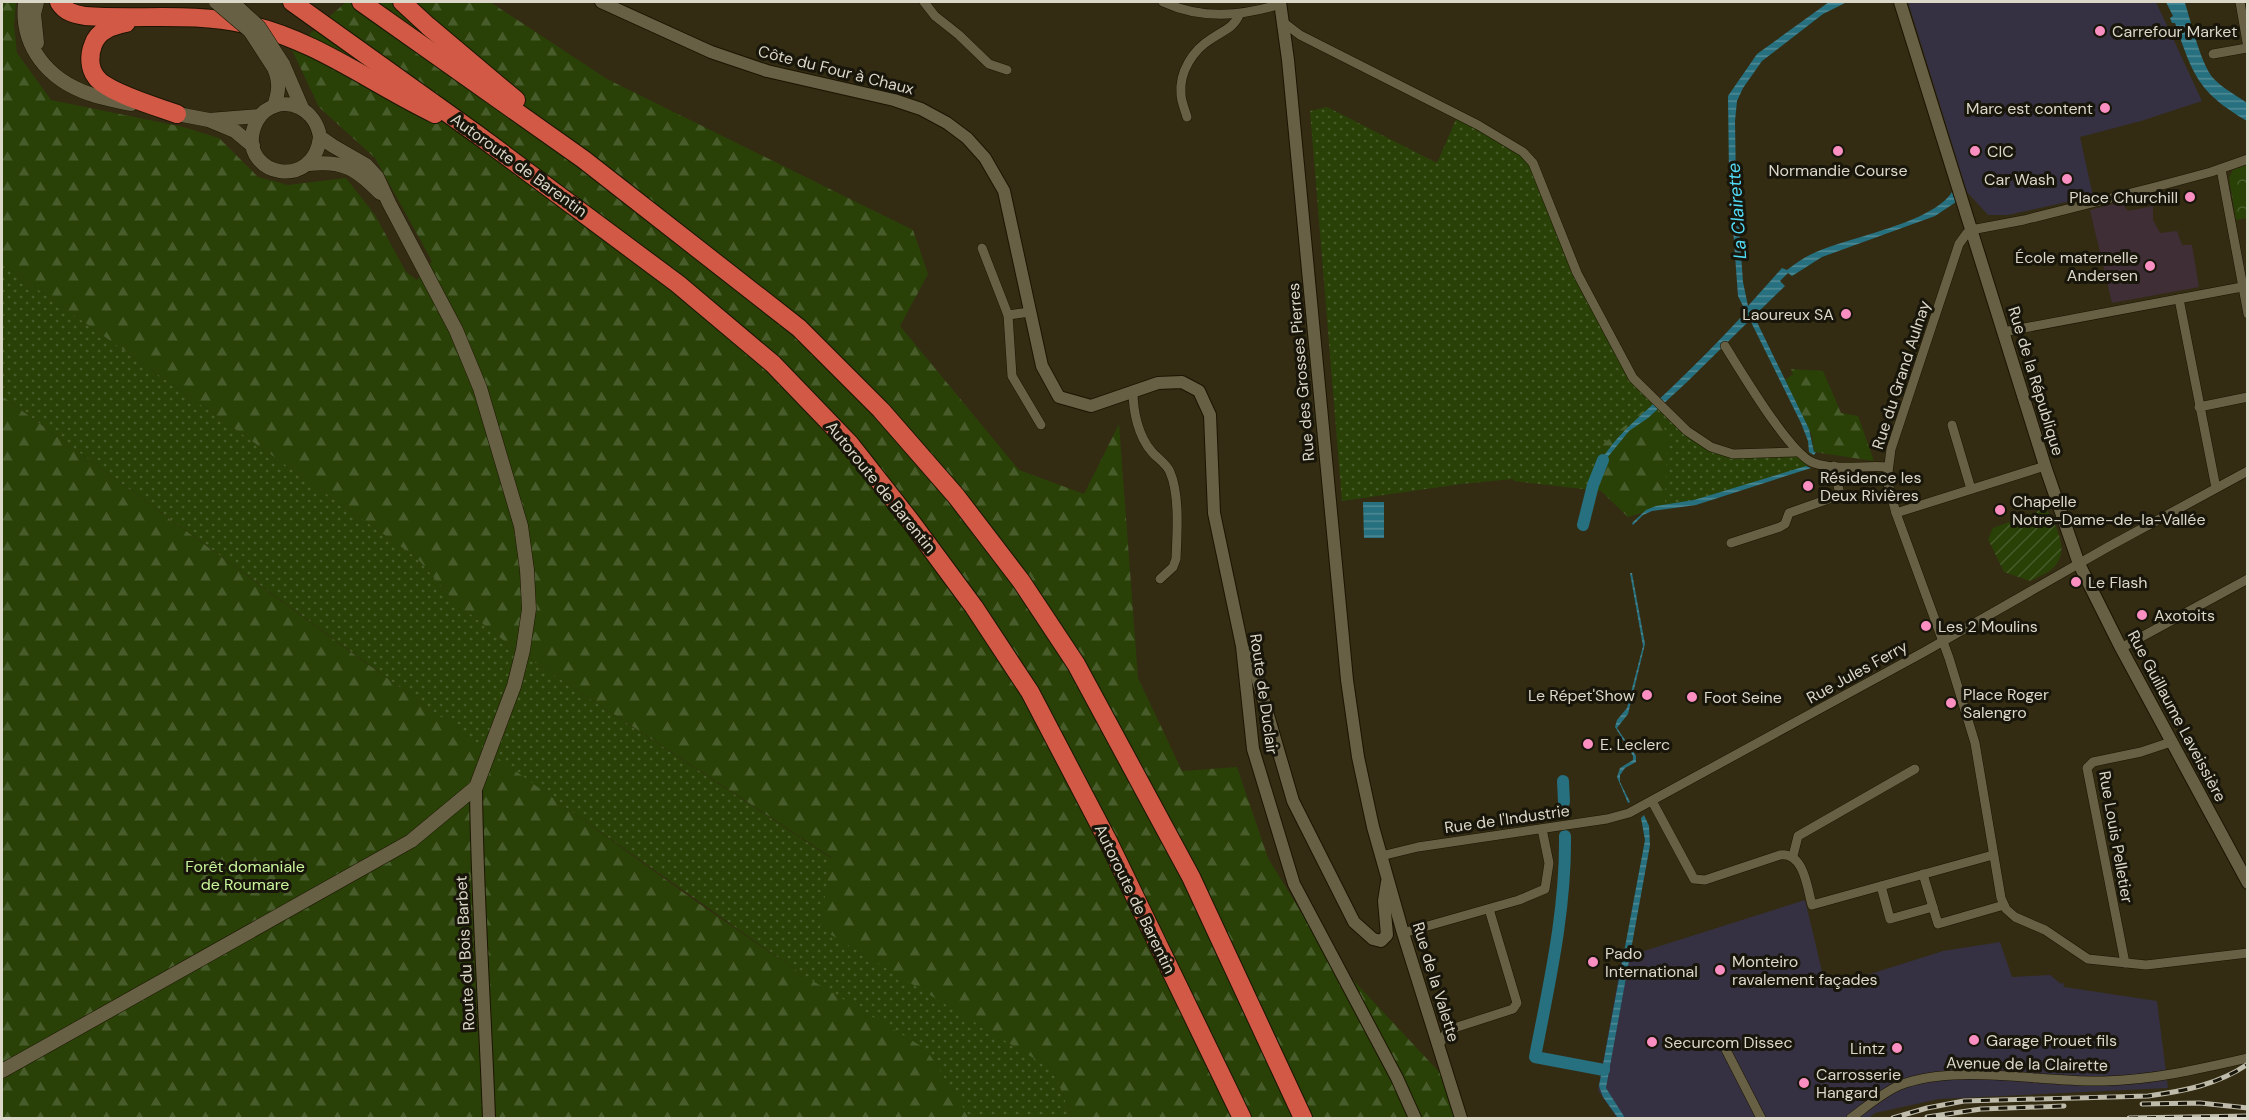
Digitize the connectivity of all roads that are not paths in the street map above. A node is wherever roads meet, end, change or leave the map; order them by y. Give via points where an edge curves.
1 (25, 2) edge
2 (37, 2) edge
3 (59, 2) edge
4 (216, 2) edge
5 (232, 2) edge
6 (292, 2) edge
7 (361, 2) edge
8 (402, 2) edge
9 (601, 2) edge
10 (923, 2) edge
11 (1162, 2) edge
12 (1284, 2) edge
13 (1900, 2) edge
14 (2240, 2) edge
15 (1239, 15) junction
16 (161, 17) junction
17 (1283, 22) junction
18 (2247, 48) edge
19 (2213, 54) dead end
20 (40, 60) junction
21 (278, 66) junction
22 (1007, 70) dead end
23 (274, 106) junction
24 (302, 108) junction
25 (177, 114) junction
26 (260, 116) junction
27 (1187, 117) dead end
28 (210, 120) junction
29 (478, 135) junction
30 (320, 136) junction
31 (253, 146) junction
32 (583, 159) junction
33 (2247, 159) edge
34 (309, 164) junction
35 (2221, 169) junction
36 (389, 203) junction
37 (1971, 230) junction
38 (982, 248) dead end
39 (2242, 287) junction
40 (2179, 299) junction
41 (1030, 312) junction
42 (2247, 314) edge
43 (1008, 315) junction
44 (2003, 332) junction
45 (1725, 346) dead end
46 (1130, 392) junction
47 (2247, 397) edge
48 (2199, 407) junction
49 (1041, 425) dead end
50 (1952, 425) dead end
51 (1796, 452) junction
52 (1834, 466) junction
53 (2045, 466) junction
54 (1888, 467) junction
55 (2247, 471) edge
56 (2216, 488) junction
57 (1971, 489) junction
58 (1896, 513) junction
59 (1731, 543) dead end
60 (2079, 564) junction
61 (1160, 579) dead end
62 (2247, 579) edge
63 (1943, 641) junction
64 (1242, 646) junction
65 (2121, 648) junction
66 (2171, 742) junction
67 (1916, 769) dead end
68 (476, 787) junction
69 (1652, 801) junction
70 (1636, 810) joint
71 (1542, 829) junction
72 (1993, 855) junction
73 (1381, 856) junction
74 (1793, 856) junction
75 (1923, 874) junction
76 (1387, 878) junction
77 (2247, 883) edge
78 (1881, 886) junction
79 (2004, 905) junction
80 (1933, 907) junction
81 (1489, 909) junction
82 (1403, 933) junction
83 (2247, 953) edge
84 (2125, 963) junction
85 (1723, 1044) dead end
86 (1438, 1045) junction
87 (2247, 1058) edge
88 (2, 1071) edge
89 (489, 1117) edge
90 (1242, 1119) edge
91 (1303, 1119) edge
92 (1415, 1119) edge
93 (1461, 1119) edge
94 (1761, 1119) edge
95 (1851, 1119) edge

1 - 20 main road via 26,32
2 - 20 main road via 34,14
3 - 16 highway via 71,13 85,16
4 - 21 main road, bridge via 250,31
5 - 21 main road, bridge via 259,27
6 - 29 highway, Autoroute de Barentin
7 - 32 highway
8 - 32 highway
9 - 41 street, Côte du Four à Chaux via 711,52 766,71 894,100 947,123 985,158 1004,191
10 - 22 street via 989,64
11 - 15 street, Rue des Grosses Pierres via 1190,12
12 - 15 street, Rue des Grosses Pierres
12 - 17 street, Rue des Grosses Pierres
13 - 37 street, Rue de la République
14 - 18 street
15 - 27 street via 1232,26 1194,52 1187,65 1180,92
16 - 25 highway via 111,26 102,32 90,54 91,67 104,84
16 - 29 highway via 219,19 288,38 348,64 410,102
17 - 51 street via 1300,35 1478,125 1523,152 1533,163 1577,273 1633,378 1686,431 1711,447 1733,454
17 - 73 street, Rue des Grosses Pierres via 1347,680 1358,757
18 - 19 street
20 - 25 main road via 55,75 89,94
21 - 23 main road
21 - 24 main road
23 - 24 main road
23 - 26 main road
24 - 30 main road via 315,120
25 - 28 main road
26 - 28 main road
26 - 31 main road via 252,135
28 - 31 main road
29 - 90 highway, Autoroute de Barentin via 678,284 773,364 850,444 912,523 1030,692 1108,841
30 - 34 main road
30 - 36 main road via 366,165 378,177
31 - 34 main road via 258,157 276,171 299,170
32 - 91 highway via 799,328 881,410 956,496 1021,581 1076,664 1191,877
33 - 35 street
34 - 36 main road via 345,165 359,173
35 - 37 street
35 - 39 street
36 - 68 main road via 456,330 480,388 523,537 529,609 524,650
37 - 44 street, Rue de la République
37 - 54 street, Rue du Grand Aulnay via 1959,244
38 - 43 street
39 - 40 street
39 - 42 street
40 - 44 street
40 - 48 street
41 - 43 street
41 - 46 street, Côte du Four à Chaux via 1042,366 1059,397 1091,406
43 - 49 street via 1012,376
44 - 53 street, Rue de la République
45 - 51 street
46 - 61 street via 1140,431 1150,450 1170,471 1175,494 1176,559
46 - 64 street, Route de Duclair via 1158,383 1182,382 1199,391 1210,415 1214,513
47 - 48 street
48 - 56 street
50 - 57 street
51 - 52 street via 1812,463
52 - 54 street
52 - 59 street via 1839,495 1789,513 1780,527
53 - 57 street
53 - 60 street, Rue de la République
54 - 58 street, Rue du Grand Aulnay via 1887,480
55 - 56 street, Rue Jules Ferry
56 - 60 street, Rue Jules Ferry
57 - 58 street
58 - 63 street, Rue du Grand Aulnay
60 - 63 street, Rue Jules Ferry
60 - 65 street, Rue Guillaume Laveissière
62 - 65 street
63 - 69 street, Rue Jules Ferry
63 - 72 street, Rue du Grand Aulnay via 1975,743
64 - 76 street via 1254,667 1293,801 1354,922 1381,941 1387,935
64 - 92 street, Route de Duclair via 1253,749 1294,884
65 - 66 street, Rue Guillaume Laveissière
66 - 77 street, Rue Guillaume Laveissière
66 - 84 street, Rue Louis Pelletier via 2093,762 2087,768
67 - 74 street via 1798,836
68 - 88 main road via 411,841
68 - 89 street, Route du Bois Barbet
69 - 70 street, Rue Jules Ferry
69 - 74 street via 1691,876 1698,881 1780,855
70 - 71 street, Rue de l'Industrie via 1618,817
71 - 73 street, Rue de l'Industrie
71 - 81 street via 1550,863 1545,889
72 - 75 street
72 - 79 street, Rue du Grand Aulnay
73 - 76 street, Rue de la Valette
74 - 78 street via 1800,864 1812,904
75 - 78 street
75 - 80 street
76 - 82 street, Rue de la Valette
78 - 80 street via 1890,919
79 - 80 street via 1938,924
79 - 84 street via 2015,917 2060,938 2082,956
81 - 82 street
81 - 86 street via 1517,1003 1514,1009 1448,1030
82 - 86 street, Rue de la Valette
83 - 84 street via 2146,965
85 - 94 street
86 - 93 street, Rue de la Valette
87 - 95 street, Avenue de la Clairette via 2192,1071 2105,1081 1933,1077 1900,1085

